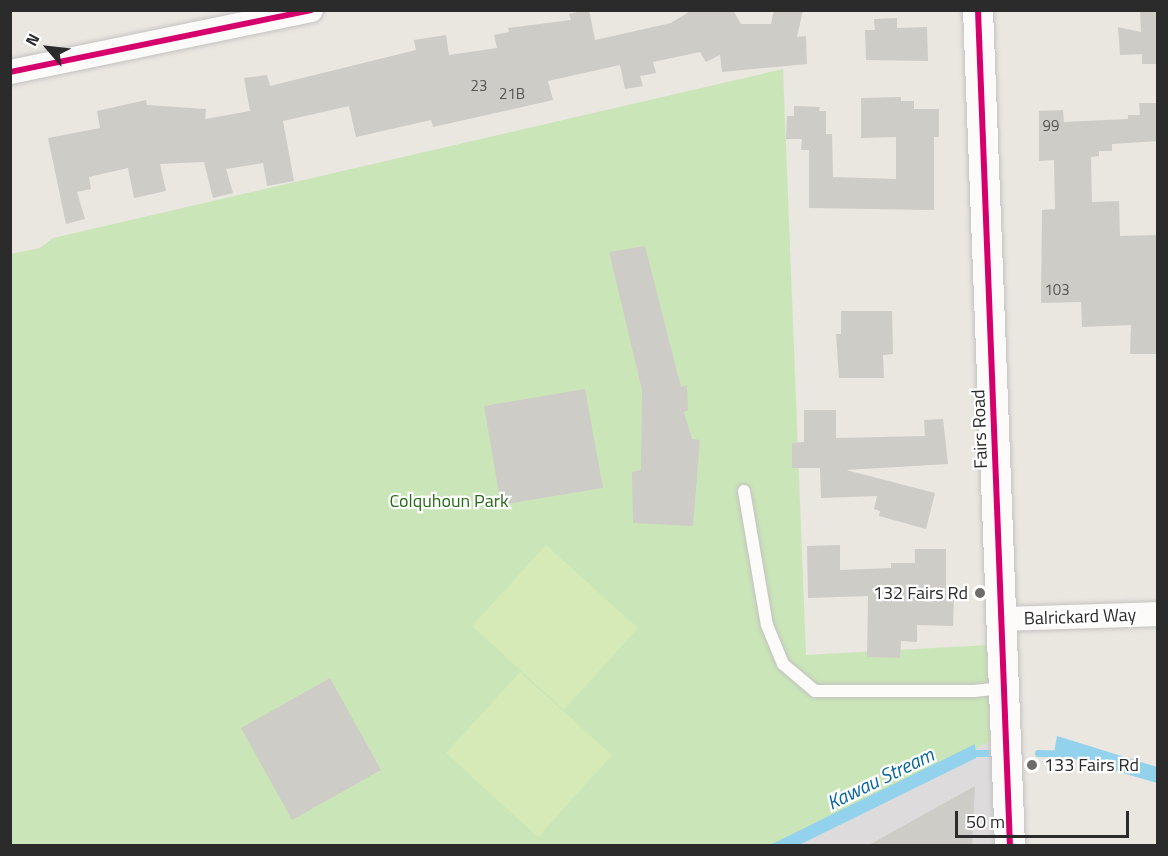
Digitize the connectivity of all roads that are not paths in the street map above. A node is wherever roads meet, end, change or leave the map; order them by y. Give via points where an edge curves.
1 (310, 10) edge
2 (978, 10) edge
3 (10, 72) edge
4 (744, 491) dead end
5 (1158, 614) edge
6 (1003, 619) junction
7 (1006, 688) junction
8 (1010, 846) edge

1 - 3 street
2 - 6 street, Fairs Road
4 - 7 lane via 767,625 783,663 815,691 974,692
5 - 6 street, Balrickard Way
6 - 7 street, Fairs Road
7 - 8 street, Fairs Road

